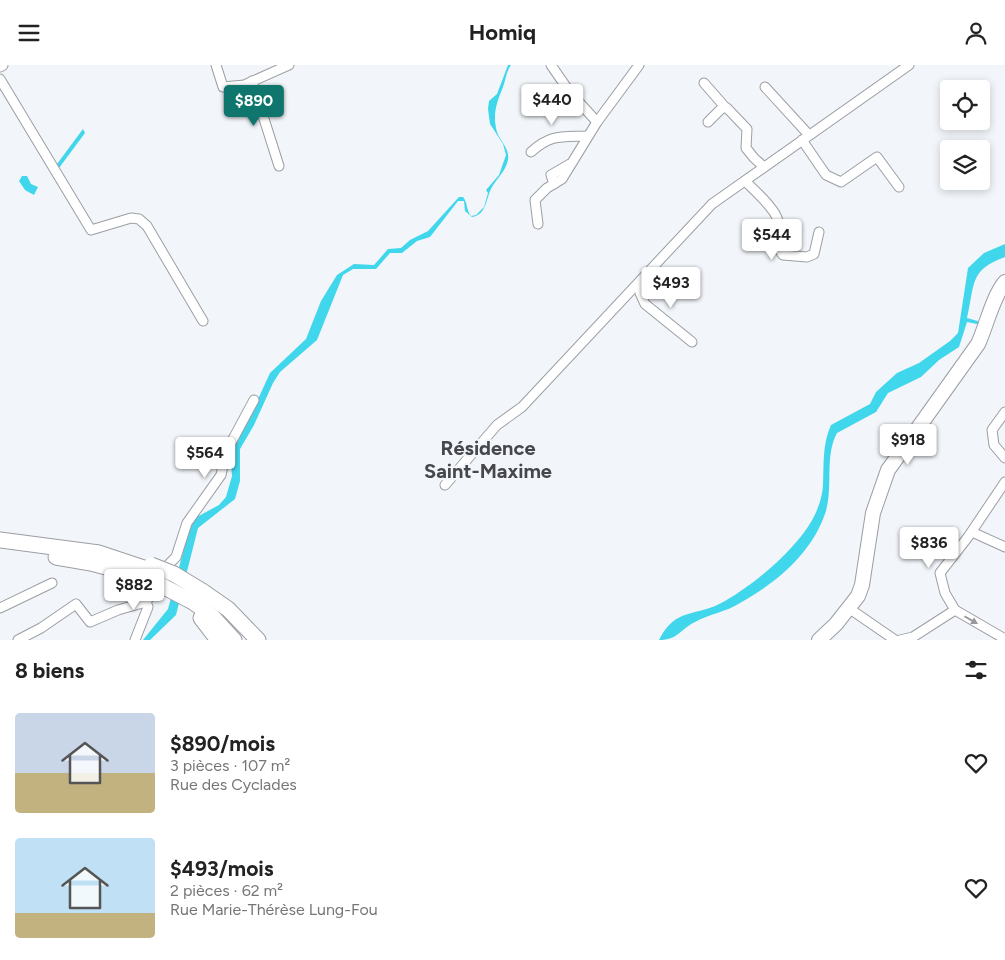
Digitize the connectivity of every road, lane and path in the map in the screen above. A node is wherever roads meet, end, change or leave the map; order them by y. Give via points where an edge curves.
1 (216, 65) edge
2 (289, 65) edge
3 (551, 65) edge
4 (639, 65) edge
5 (909, 65) edge
6 (0, 79) edge
7 (252, 81) junction
8 (704, 83) dead end
9 (765, 87) dead end
10 (725, 107) junction
11 (597, 121) junction
12 (708, 123) dead end
13 (587, 136) junction
14 (805, 138) junction
15 (530, 152) dead end
16 (279, 167) dead end
17 (764, 167) junction
18 (745, 181) junction
19 (900, 187) dead end
20 (538, 224) dead end
21 (820, 232) dead end
22 (641, 280) junction
23 (1005, 283) edge
24 (203, 321) dead end
25 (692, 342) dead end
26 (254, 400) dead end
27 (1005, 412) edge
28 (1005, 458) edge
29 (1005, 482) edge
30 (445, 485) dead end
31 (972, 532) junction
32 (0, 540) edge
33 (1005, 547) edge
34 (0, 550) edge
35 (167, 566) dead end
36 (149, 578) junction
37 (52, 583) dead end
38 (195, 599) junction
39 (146, 602) junction
40 (0, 608) edge
41 (850, 609) junction
42 (956, 610) junction
43 (1005, 639) edge
44 (18, 640) edge
45 (135, 640) edge
46 (218, 640) edge
47 (234, 640) edge
48 (246, 640) edge
49 (258, 640) edge
50 (819, 640) edge
51 (895, 640) edge
52 (900, 640) edge

1 - 7 street via 223,87
2 - 7 street
3 - 11 street via 569,91
4 - 11 street
5 - 14 street
6 - 24 street via 91,229 131,218 139,219 147,226
7 - 16 street
8 - 10 street
9 - 14 street
10 - 12 street
10 - 17 street via 747,129 746,148
11 - 13 street
13 - 15 street via 552,138
13 - 20 street via 562,179 535,200
14 - 17 street
14 - 19 street via 826,175 841,182 876,157
17 - 18 street
18 - 21 street via 775,214 778,220 776,241 783,255 807,257 814,254
18 - 22 street via 712,204
22 - 25 street via 640,293 645,304
22 - 30 street via 522,407 497,425
23 - 41 main road via 995,299 978,344 888,470 873,513 862,585
26 - 35 street via 226,452 221,475 188,523 176,557
27 - 28 street via 992,430 994,445
29 - 31 street
31 - 33 street
31 - 42 street via 940,573 945,593
32 - 36 highway via 99,553
34 - 36 highway via 68,559
36 - 38 highway
36 - 39 street
37 - 40 street
38 - 46 highway via 203,620
38 - 47 highway
38 - 48 highway via 224,616
38 - 49 highway via 228,609
39 - 44 street via 90,622 76,605
39 - 45 street via 148,607
41 - 50 main road
41 - 51 street
42 -> 43 street
42 - 52 street via 913,637

